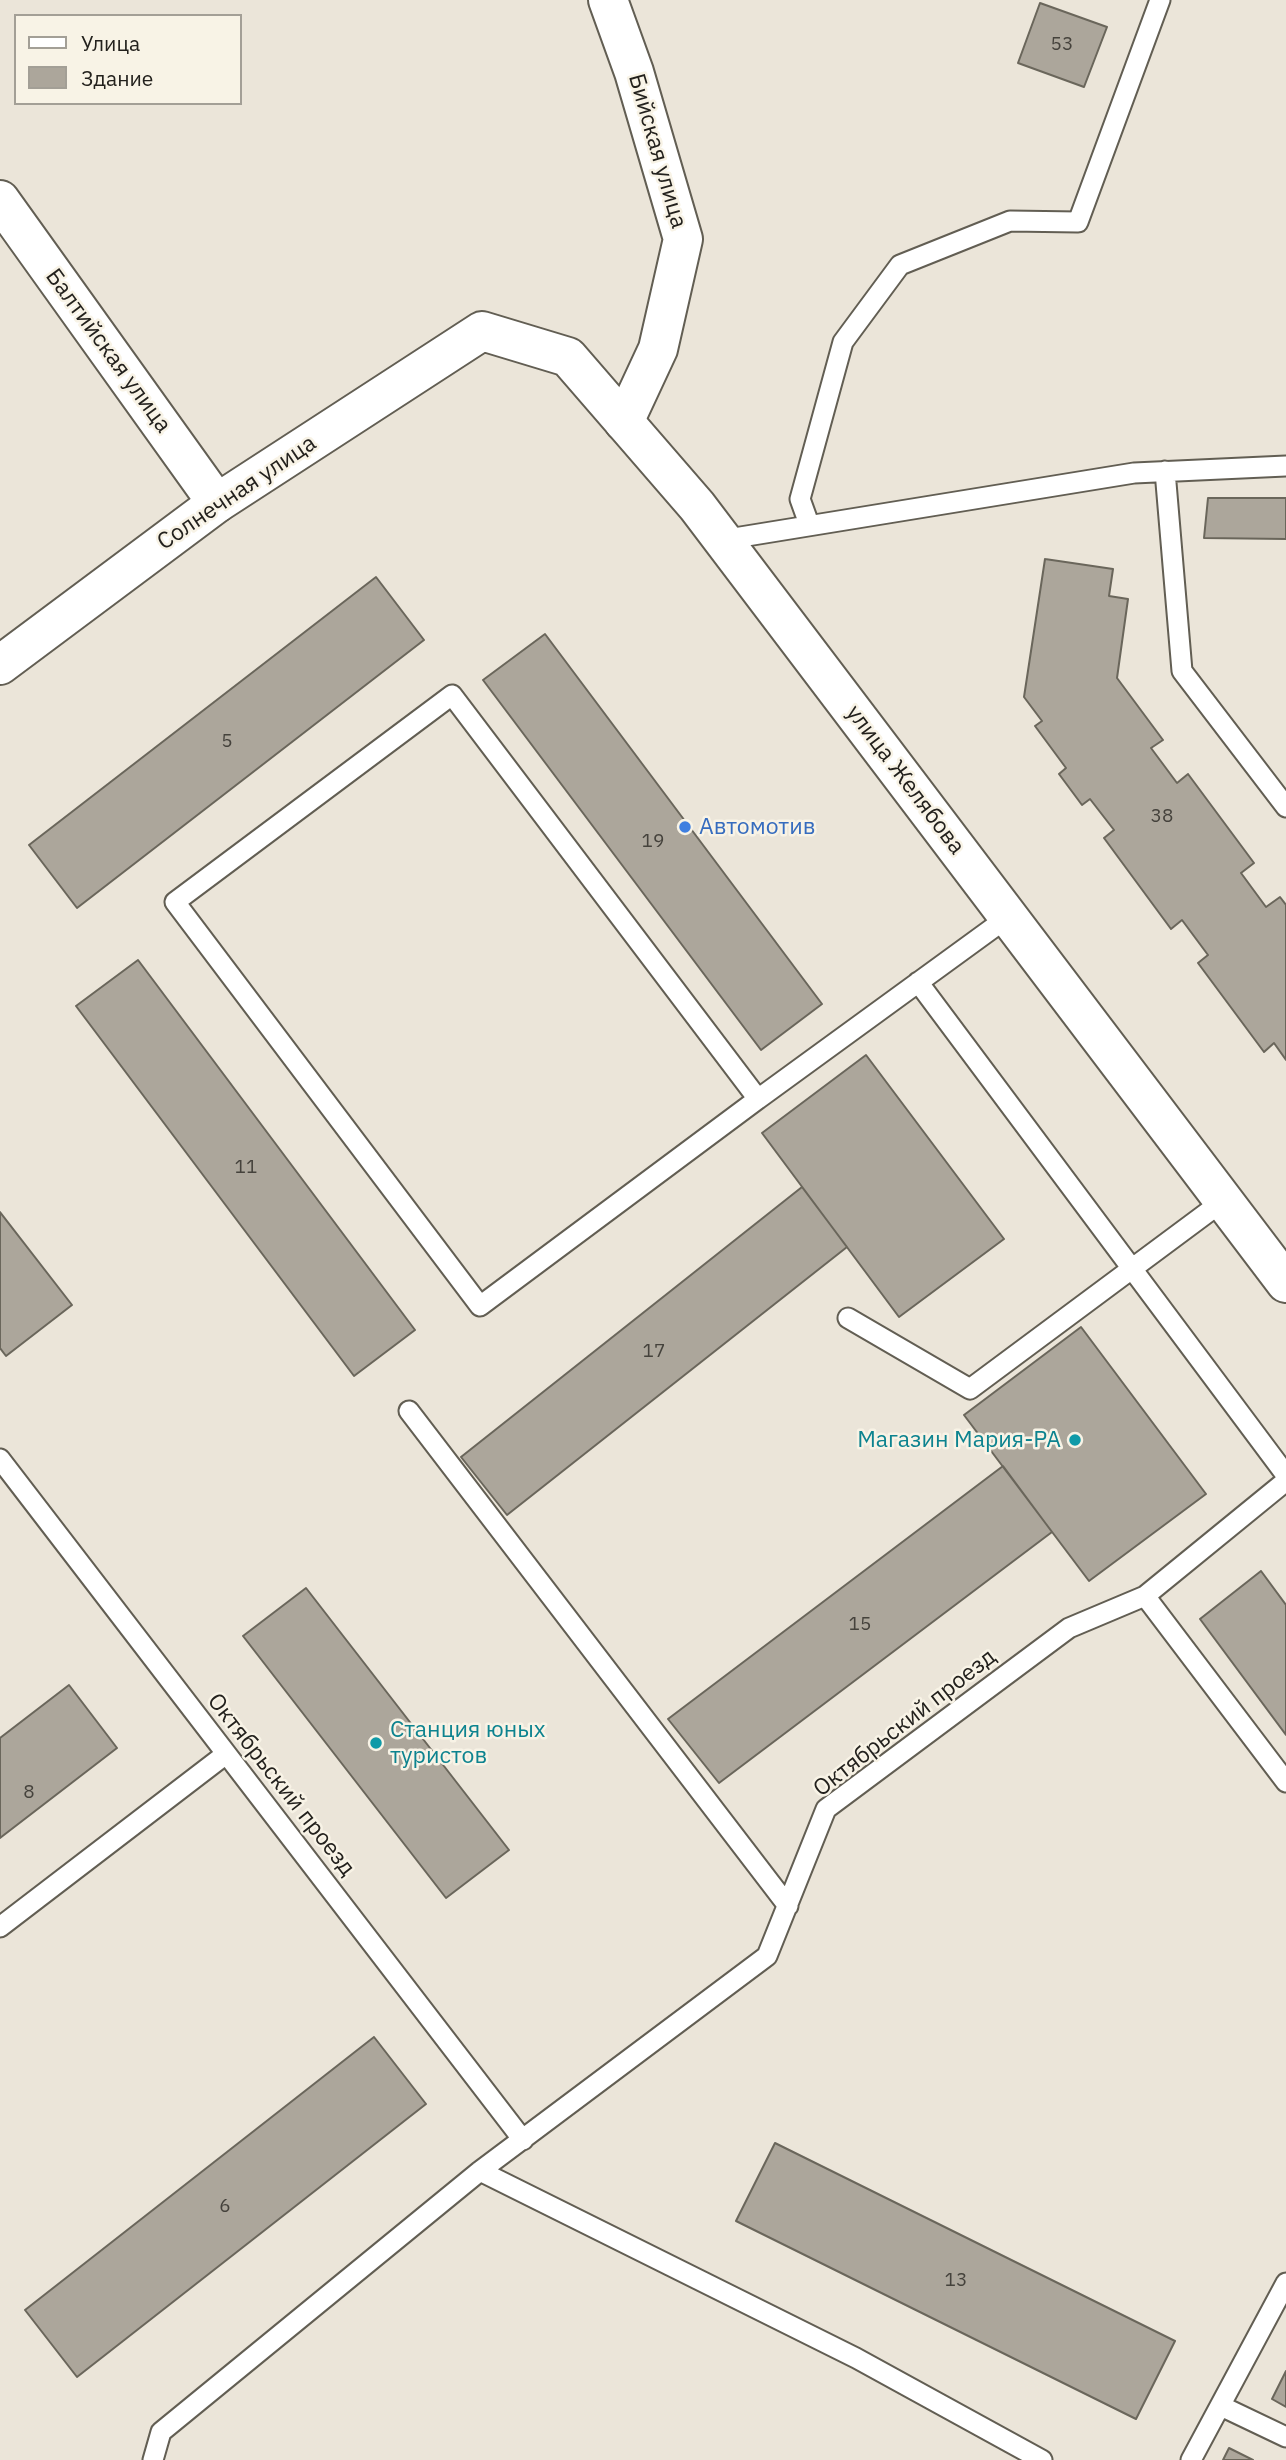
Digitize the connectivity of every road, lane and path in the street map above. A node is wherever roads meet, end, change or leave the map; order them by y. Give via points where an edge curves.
1 (608, 0) edge
2 (1160, 0) edge
3 (0, 200) edge
4 (482, 331) joint
5 (624, 422) junction
6 (1286, 466) edge
7 (1165, 471) junction
8 (217, 503) junction
9 (809, 524) junction
10 (722, 540) junction
11 (0, 665) edge
12 (1286, 807) edge
13 (1008, 917) junction
14 (918, 982) junction
15 (758, 1099) junction
16 (1223, 1200) junction
17 (1131, 1268) junction
18 (1286, 1283) edge
19 (848, 1318) dead end
20 (409, 1411) dead end
21 (0, 1459) edge
22 (1286, 1475) edge
23 (1286, 1481) edge
24 (7, 1482) edge
25 (1145, 1596) junction
26 (226, 1754) junction
27 (1286, 1782) edge
28 (788, 1906) junction
29 (0, 1927) edge
30 (523, 2140) junction
31 (480, 2171) junction
32 (1286, 2283) edge
33 (1221, 2406) junction
34 (1286, 2437) edge
35 (153, 2460) edge
36 (1042, 2460) edge
37 (1191, 2460) edge

1 - 5 street, Бийская улица via 634,72 682,239 659,349
2 - 9 lane via 1078,222 1010,221 900,265 843,342 800,499
3 - 8 street, Балтийская улица
4 - 5 street, улица Желябова via 568,357
4 - 8 street, Солнечная улица
5 - 10 street, улица Желябова
6 - 7 lane
7 - 9 lane via 1134,472
7 - 12 lane via 1182,671
8 - 11 street, Солнечная улица
9 - 10 lane
10 - 13 street, улица Желябова
13 - 14 lane
13 - 16 street, улица Желябова
14 - 15 lane
14 - 17 lane
15 - 15 lane via 453,695 174,902 480,1306
16 - 17 lane
16 - 18 street, улица Желябова
17 - 19 lane via 970,1389
17 - 22 lane
20 - 28 lane
21 - 24 lane, Октябрьский проезд
23 - 25 lane, Октябрьский проезд
24 - 26 lane, Октябрьский проезд
25 - 27 lane
25 - 28 lane, Октябрьский проезд via 1069,1628 826,1809
26 - 29 lane
26 - 30 lane, Октябрьский проезд
28 - 30 lane, Октябрьский проезд via 767,1956
30 - 31 lane, Октябрьский проезд
31 - 35 lane, Октябрьский проезд via 161,2432
31 - 36 lane via 856,2358
32 - 33 lane
33 - 34 lane
33 - 37 lane

